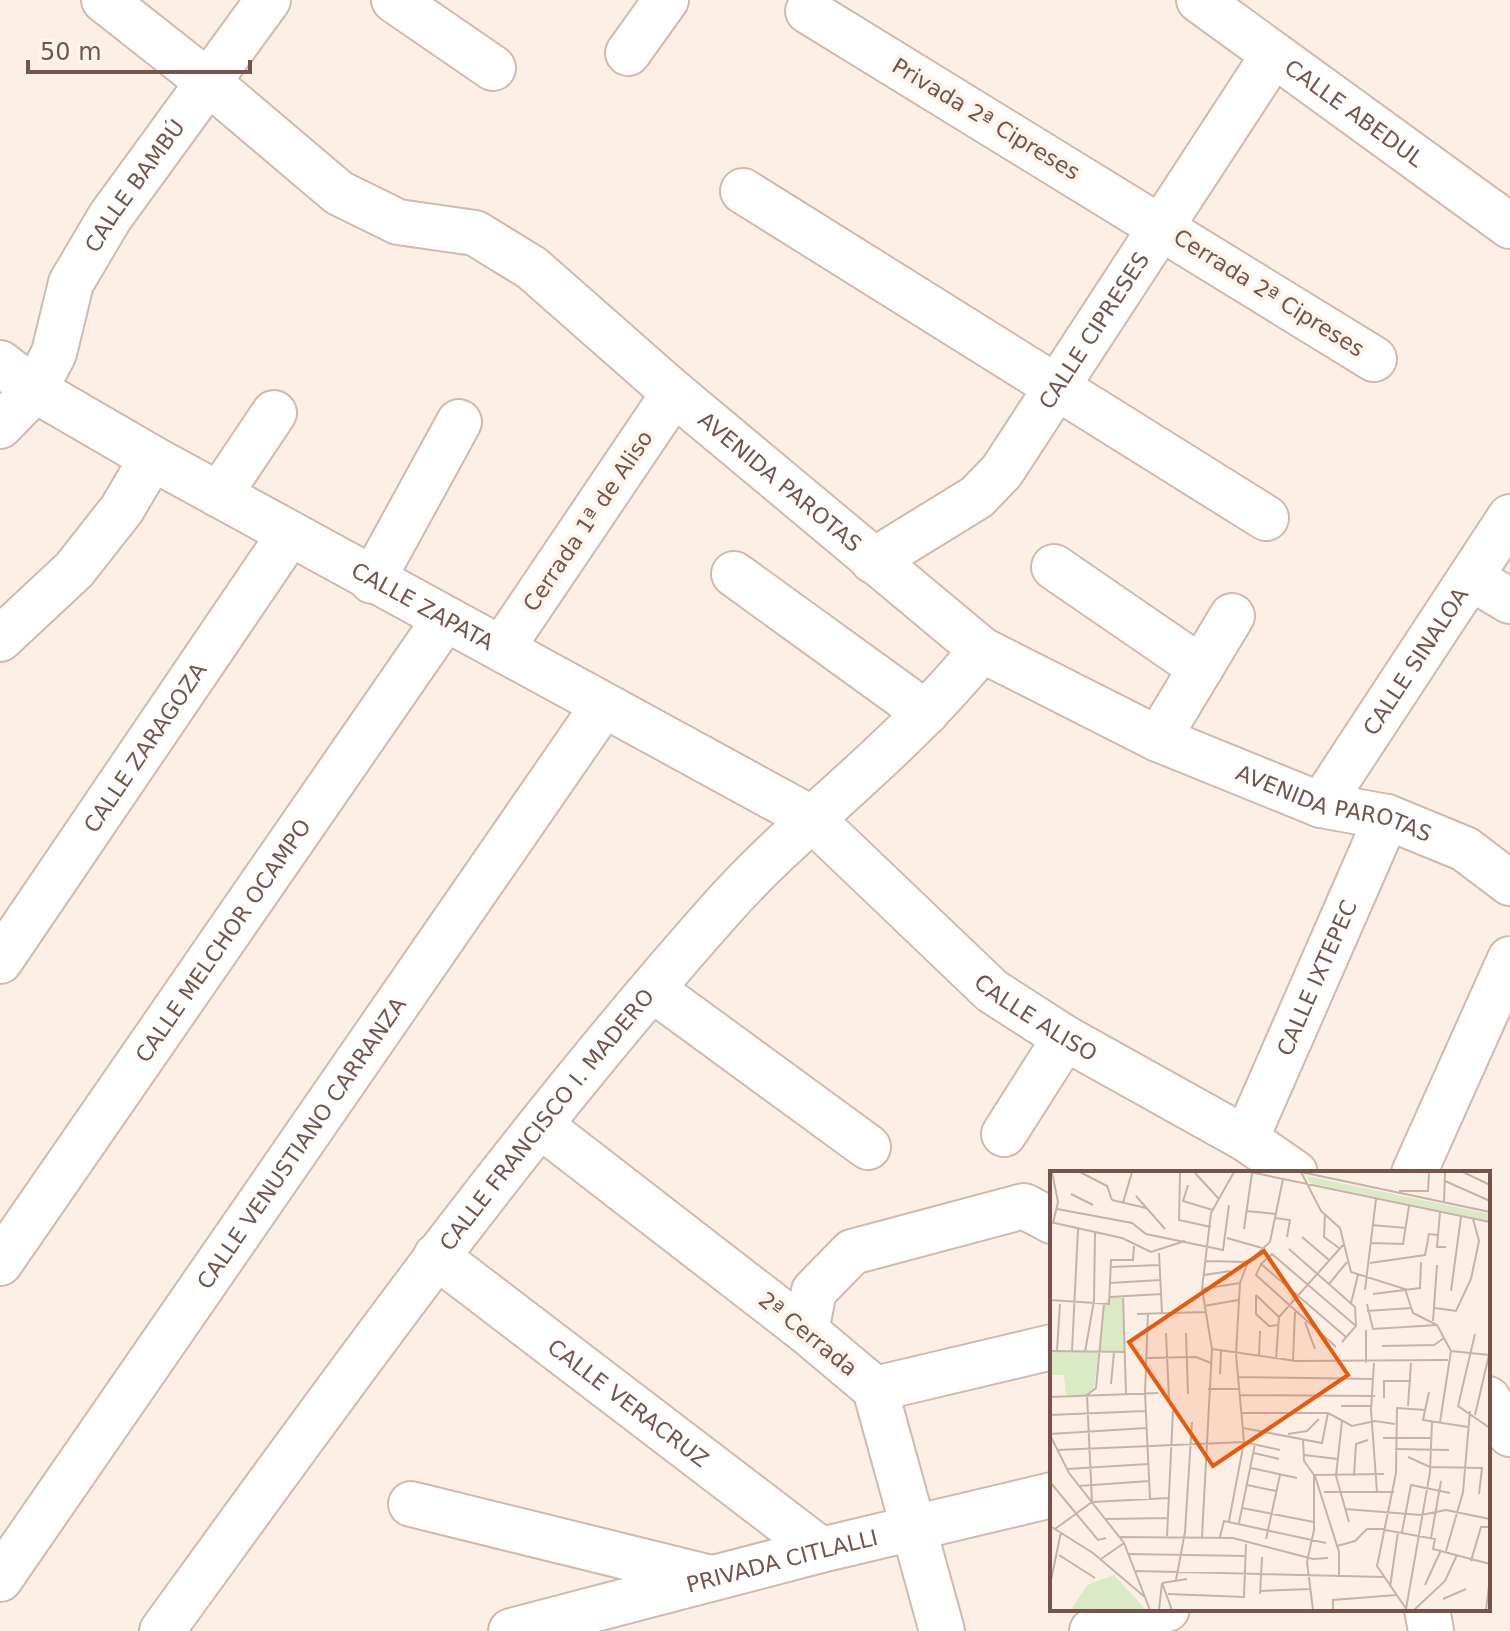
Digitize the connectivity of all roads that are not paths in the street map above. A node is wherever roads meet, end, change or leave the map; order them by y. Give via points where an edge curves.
1 (104, 0) edge
2 (268, 0) edge
3 (394, 0) edge
4 (666, 0) edge
5 (1199, 0) edge
6 (808, 11) dead end
7 (628, 53) dead end
8 (1272, 57) junction
9 (493, 68) dead end
10 (208, 82) junction
11 (743, 191) dead end
12 (1509, 223) edge
13 (1164, 227) junction
14 (1374, 359) dead end
15 (0, 363) edge
16 (1060, 387) junction
17 (35, 390) junction
18 (674, 393) junction
19 (274, 413) dead end
20 (459, 422) dead end
21 (0, 426) edge
22 (152, 458) junction
23 (219, 495) junction
24 (1510, 517) edge
25 (1266, 518) dead end
26 (289, 535) junction
27 (873, 561) junction
28 (1054, 567) dead end
29 (734, 574) dead end
30 (1471, 578) junction
31 (372, 581) junction
32 (1510, 601) edge
33 (1232, 616) dead end
34 (445, 619) junction
35 (0, 639) edge
36 (502, 648) junction
37 (982, 650) junction
38 (1201, 668) junction
39 (603, 706) junction
40 (926, 713) junction
41 (1158, 739) junction
42 (1321, 805) junction
43 (1387, 817) junction
44 (811, 818) junction
45 (1510, 883) edge
46 (1510, 959) edge
47 (0, 961) edge
48 (652, 989) junction
49 (1065, 1038) junction
50 (541, 1126) junction
51 (1004, 1134) dead end
52 (1246, 1139) junction
53 (868, 1147) dead end
54 (1292, 1171) edge
55 (1415, 1171) edge
56 (1050, 1220) edge
57 (436, 1256) junction
58 (0, 1263) edge
59 (806, 1331) junction
60 (1050, 1347) edge
61 (875, 1389) junction
62 (1490, 1402) edge
63 (1510, 1434) edge
64 (1050, 1495) edge
65 (411, 1504) dead end
66 (914, 1527) junction
67 (821, 1550) junction
68 (712, 1578) junction
69 (0, 1579) edge
70 (1160, 1611) edge
71 (1427, 1611) edge
72 (162, 1631) edge
73 (511, 1631) edge
74 (942, 1631) edge
75 (1092, 1631) edge
76 (1431, 1631) edge

1 - 10 street, AVENIDA PAROTAS
2 - 10 street, CALLE BAMBÚ
3 - 9 street
4 - 7 street
5 - 8 street, CALLE ABEDUL
6 - 13 street, Privada 2ª Cipreses
8 - 12 street, CALLE ABEDUL
8 - 13 street, CALLE CIPRESES
10 - 17 street, CALLE BAMBÚ via 110,217 71,283 54,353
10 - 18 street, AVENIDA PAROTAS via 339,193 398,222 475,233 532,268
11 - 16 street
13 - 14 street, Cerrada 2ª Cipreses
13 - 16 street, CALLE CIPRESES
15 - 17 street, CALLE ZAPATA
16 - 25 street
16 - 27 street, CALLE CIPRESES via 1002,471 977,497
17 - 21 street, CALLE BAMBÚ
17 - 22 street, CALLE ZAPATA
18 - 27 street, AVENIDA PAROTAS
18 - 36 street, Cerrada 1ª de Aliso
19 - 23 street
20 - 31 street
22 - 23 street, CALLE ZAPATA
22 - 35 street via 122,509 74,570
23 - 26 street, CALLE ZAPATA
24 - 30 street, CALLE SINALOA
26 - 31 street, CALLE ZAPATA
26 - 47 street, CALLE ZARAGOZA
27 - 37 street, AVENIDA PAROTAS
28 - 38 street
29 - 40 street
30 - 32 street
30 - 42 street, CALLE SINALOA
31 - 34 street, CALLE ZAPATA
33 - 38 street
34 - 36 street, CALLE ZAPATA
34 - 58 street, CALLE MELCHOR OCAMPO
36 - 39 street, CALLE ZAPATA
37 - 40 street, CALLE FRANCISCO I. MADERO
37 - 41 street, AVENIDA PAROTAS
38 - 41 street
39 - 44 street, CALLE ZAPATA
39 - 69 street, CALLE VENUSTIANO CARRANZA
40 - 44 street, CALLE FRANCISCO I. MADERO
41 - 42 street, AVENIDA PAROTAS
42 - 43 street, AVENIDA PAROTAS
43 - 45 street, AVENIDA PAROTAS via 1465,849
43 - 52 street, CALLE IXTEPEC
44 - 48 street, CALLE FRANCISCO I. MADERO via 724,905
44 - 49 street, CALLE ALISO via 992,991
46 - 55 street
48 - 50 street, CALLE FRANCISCO I. MADERO
48 - 53 street
49 - 51 street
49 - 52 street, CALLE ALISO
50 - 57 street, CALLE FRANCISCO I. MADERO
50 - 59 street, 2ª Cerrada
52 - 54 street, CALLE ALISO
56 - 59 street via 1024,1206 852,1252 814,1291
57 - 67 street, CALLE VERACRUZ
57 - 72 street, CALLE FRANCISCO I. MADERO
59 - 61 street, 2ª Cerrada
60 - 61 street
61 - 66 street, 2ª Cerrada
62 - 63 street
64 - 66 street, PRIVADA CITLALLI
65 - 68 street
66 - 67 street, PRIVADA CITLALLI
66 - 74 street, 2ª Cerrada
67 - 68 street, PRIVADA CITLALLI
68 - 73 street, PRIVADA CITLALLI
70 - 75 street
71 - 76 street

